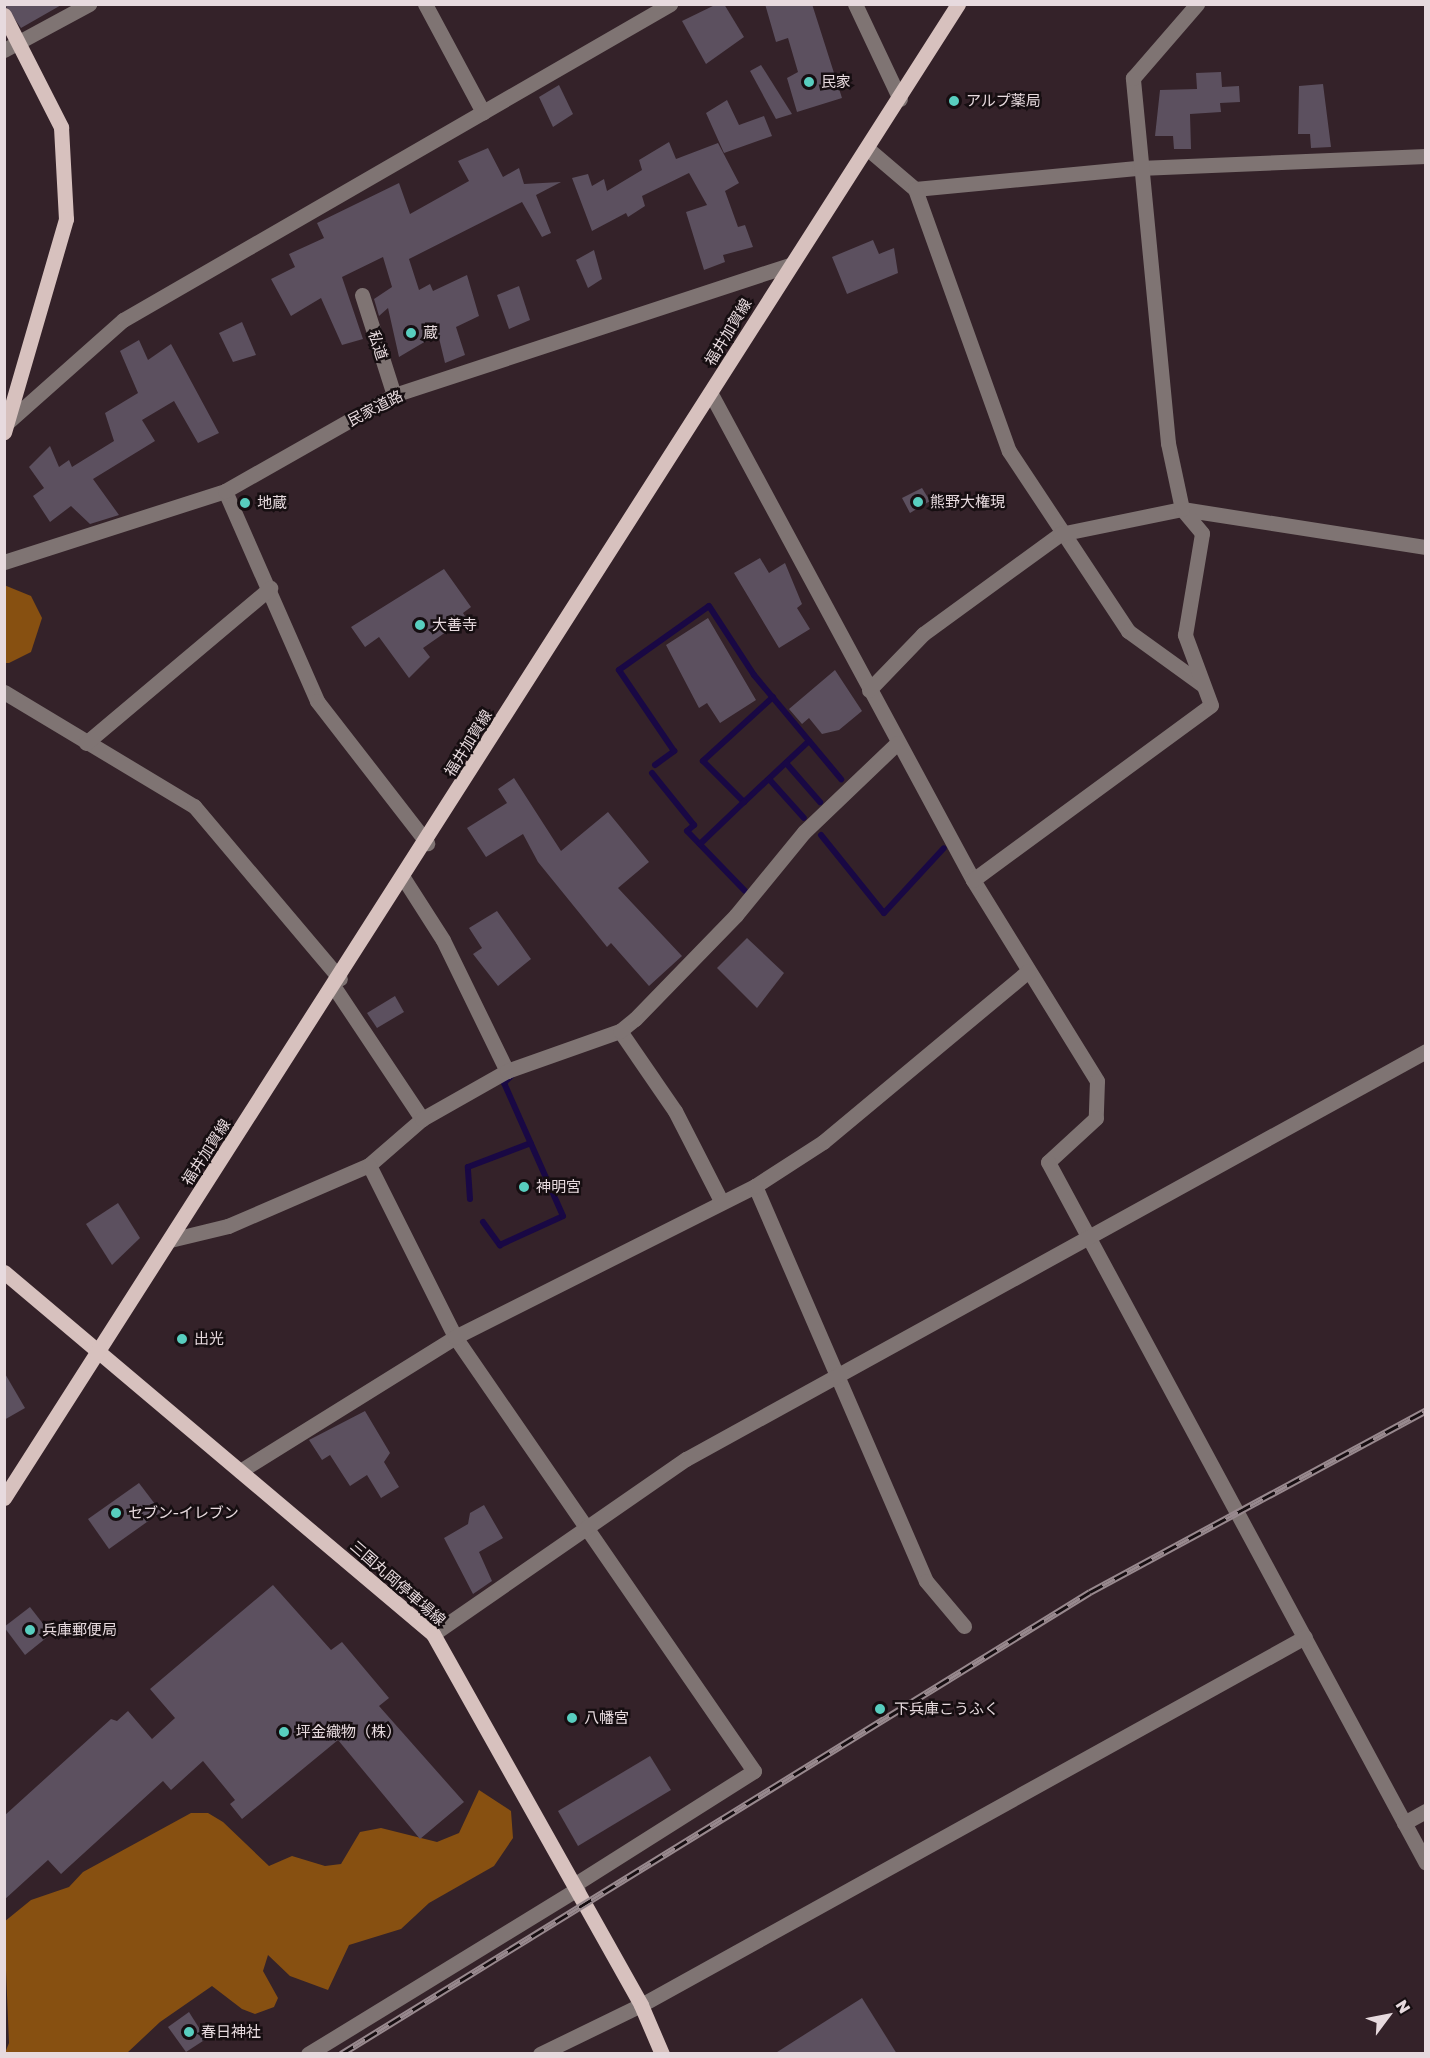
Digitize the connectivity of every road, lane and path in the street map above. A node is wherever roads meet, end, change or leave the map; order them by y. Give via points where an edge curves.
1 (89, 4) edge
2 (425, 4) edge
3 (670, 4) edge
4 (855, 4) edge
5 (958, 4) edge
6 (1197, 4) edge
7 (4, 15) edge
8 (21, 42) junction
9 (4, 50) edge
10 (900, 99) junction
11 (483, 112) junction
12 (868, 149) junction
13 (1425, 156) edge
14 (1140, 168) junction
15 (915, 189) junction
16 (790, 265) junction
17 (362, 295) dead end
18 (711, 394) junction
19 (394, 395) junction
20 (6, 427) edge
21 (225, 491) junction
22 (1182, 509) junction
23 (1060, 534) junction
24 (1425, 547) edge
25 (4, 562) edge
26 (270, 588) junction
27 (1203, 685) junction
28 (869, 690) junction
29 (4, 692) edge
30 (897, 742) junction
31 (86, 743) junction
32 (427, 843) junction
33 (404, 879) junction
34 (973, 880) junction
35 (1028, 971) junction
36 (337, 983) junction
37 (620, 1031) junction
38 (1425, 1051) edge
39 (507, 1071) junction
40 (422, 1119) junction
41 (369, 1165) junction
42 (755, 1186) junction
43 (721, 1201) junction
44 (1089, 1236) junction
45 (170, 1240) junction
46 (4, 1272) edge
47 (455, 1337) junction
48 (98, 1353) junction
49 (839, 1376) junction
50 (240, 1471) junction
51 (4, 1498) edge
52 (589, 1527) junction
53 (964, 1626) dead end
54 (433, 1634) junction
55 (1305, 1637) junction
56 (1425, 1811) edge
57 (1404, 1823) junction
58 (1425, 1863) edge
59 (576, 1887) junction
60 (641, 2005) junction
61 (308, 2054) edge
62 (540, 2054) edge
63 (662, 2054) edge

1 - 8 street
2 - 11 street
3 - 11 street
4 - 10 street
5 - 10 main road, 福井加賀線
6 - 14 street via 1132,78
7 - 8 main road
8 - 9 street
8 - 20 main road via 61,127 66,219
10 - 12 main road, 福井加賀線
11 - 20 street via 123,320
12 - 15 street
12 - 16 main road, 福井加賀線
13 - 14 street
14 - 15 street
14 - 22 street via 1168,443
15 - 23 street via 1009,451
16 - 18 main road, 福井加賀線
16 - 19 street, 民家道路
17 - 19 street, 私道
18 - 28 street
18 - 32 main road, 福井加賀線
19 - 21 street, 民家道路
21 - 25 street, 民家道路
21 - 26 street
22 - 23 street
22 - 24 street via 1357,533
22 - 27 street via 1202,533 1185,635
23 - 27 street via 1128,631
23 - 28 street via 923,634
26 - 31 street
26 - 32 street via 317,701
27 - 34 street via 1211,705
28 - 30 street
29 - 31 street
30 - 34 street
30 - 37 street via 804,832 736,915
31 - 36 street via 194,806
32 - 33 main road, 福井加賀線
33 - 36 main road, 福井加賀線
33 - 39 street via 443,940
34 - 35 street
35 - 42 street via 823,1142
35 - 44 street via 1097,1081 1096,1118 1048,1162
36 - 40 street
36 - 45 main road, 福井加賀線
37 - 39 street
37 - 43 street via 675,1111
38 - 44 street
39 - 40 street
40 - 41 street
41 - 45 street via 228,1226
41 - 47 street
42 - 43 street
42 - 49 street
43 - 47 street
44 - 49 street
44 - 55 street
45 - 48 main road, 福井加賀線
46 - 48 main road, 三国丸岡停車場線
47 - 50 street
47 - 52 street
48 - 50 main road, 三国丸岡停車場線
48 - 51 main road, 福井加賀線
49 - 52 street via 686,1459
49 - 53 street via 926,1581
50 - 54 main road, 三国丸岡停車場線
52 - 54 street
52 - 59 street via 754,1771
54 - 59 main road, 三国丸岡停車場線
55 - 57 street
55 - 60 street
56 - 57 street
57 - 58 street
59 - 60 main road, 三国丸岡停車場線
59 - 61 street
60 - 62 street
60 - 63 main road, 三国丸岡停車場線

